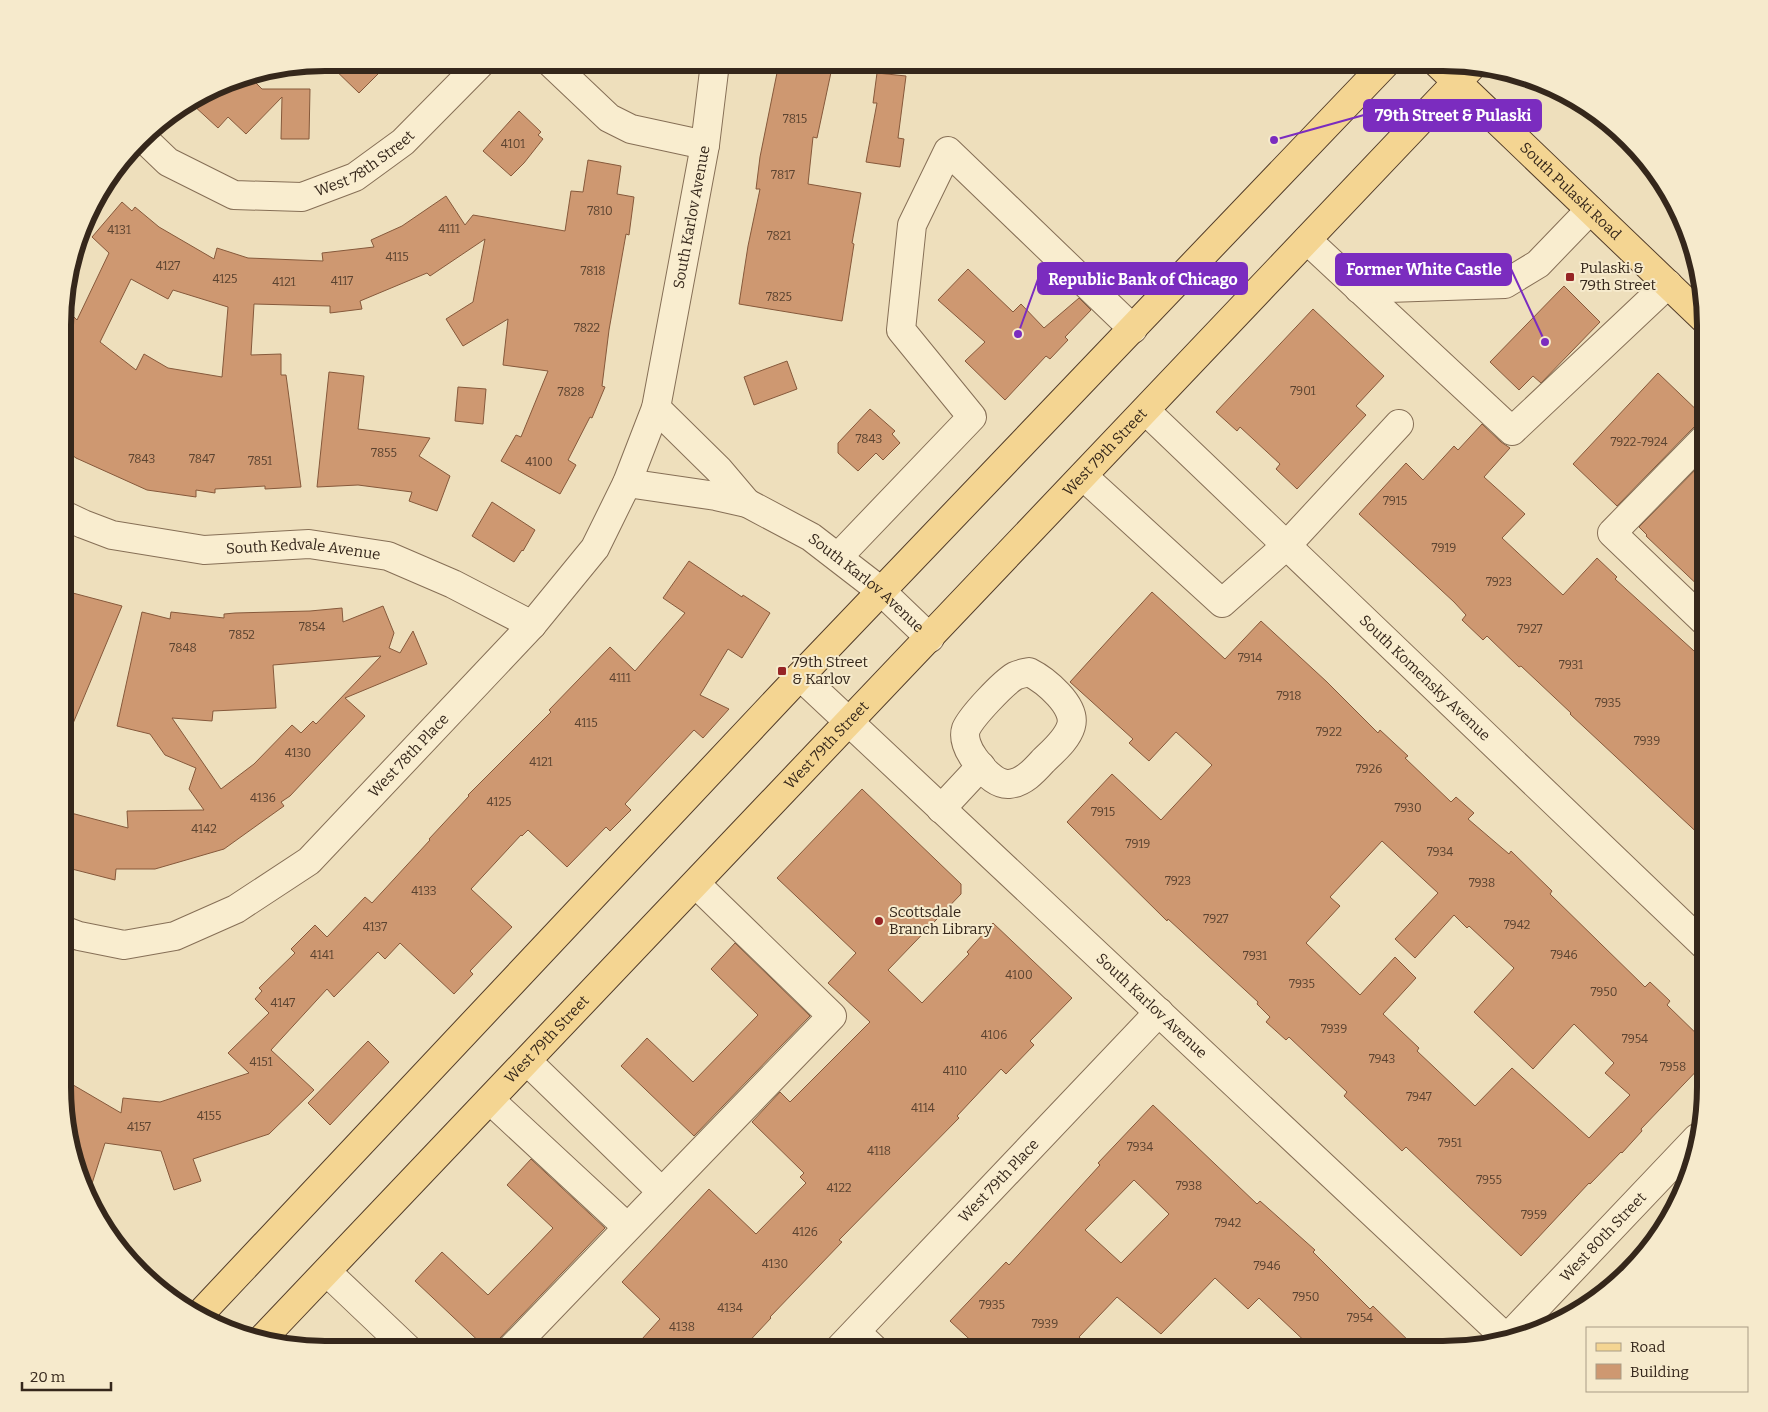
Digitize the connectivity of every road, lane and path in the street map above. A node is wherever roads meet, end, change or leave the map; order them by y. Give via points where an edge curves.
1 (472, 71) edge
2 (559, 71) edge
3 (714, 71) edge
4 (1378, 71) edge
5 (1465, 74) edge
6 (149, 143) edge
7 (705, 145) junction
8 (1590, 210) junction
9 (1307, 240) junction
10 (1668, 284) junction
11 (1359, 289) junction
12 (1696, 311) edge
13 (1133, 329) junction
14 (656, 408) junction
15 (1146, 411) junction
16 (1399, 424) dead end
17 (1697, 446) edge
18 (1083, 476) junction
19 (628, 483) junction
20 (747, 503) junction
21 (71, 518) edge
22 (1286, 545) junction
23 (838, 557) junction
24 (881, 591) junction
25 (1697, 614) edge
26 (532, 625) junction
27 (930, 638) junction
28 (800, 676) junction
29 (850, 722) junction
30 (981, 766) dead end
31 (942, 809) junction
32 (696, 884) junction
33 (71, 933) edge
34 (1697, 938) edge
35 (1159, 1012) junction
36 (527, 1061) junction
37 (490, 1100) junction
38 (1690, 1146) edge
39 (662, 1192) junction
40 (627, 1228) junction
41 (327, 1272) junction
42 (204, 1310) edge
43 (1512, 1331) edge
44 (267, 1334) edge
45 (1502, 1334) edge
46 (400, 1341) edge
47 (519, 1341) edge
48 (859, 1341) edge

1 - 6 street, West 78th Street via 402,142 379,160 355,177 302,198 234,195 168,162
2 - 7 street, South Karlov Avenue via 609,118 631,129
3 - 7 street
4 - 13 main road
5 - 8 main road, South Pulaski Road
5 - 9 main road, West 79th Street
7 - 14 street, South Karlov Avenue
8 - 10 main road, South Pulaski Road
8 - 11 street via 1538,264 1505,284
9 - 11 street
9 - 15 main road, West 79th Street
10 - 11 street via 1512,432
10 - 12 main road, South Pulaski Road
13 - 23 street via 948,151 912,225 901,330 972,417
13 - 24 main road
14 - 19 street, South Karlov Avenue
14 - 20 street, South Karlov Avenue via 719,470
15 - 18 main road, West 79th Street
15 - 22 street, South Komensky Avenue
16 - 22 street
17 - 25 street via 1612,533
18 - 22 street via 1222,603
18 - 27 main road, West 79th Street
19 - 20 street, South Karlov Avenue
19 - 26 street, West 78th Place via 595,548
20 - 23 street, South Karlov Avenue via 811,537
21 - 26 street, South Kedvale Avenue via 112,535 204,550 309,544 388,556 454,584
22 - 34 street, South Komensky Avenue
23 - 24 street, South Karlov Avenue
24 - 27 street, South Karlov Avenue
24 - 28 main road
26 - 33 street, West 78th Place via 309,861 236,910 176,936 124,945
27 - 29 main road, West 79th Street
28 - 29 street, South Karlov Avenue
28 - 42 main road
29 - 31 street, South Karlov Avenue
29 - 32 main road, West 79th Street
30 - 31 street
31 - 35 street, South Karlov Avenue
32 - 36 main road, West 79th Street
32 - 39 street via 832,1016
35 - 45 street, South Karlov Avenue
35 - 48 street, West 79th Place
36 - 37 main road, West 79th Street
36 - 39 street
37 - 40 street
37 - 41 main road, West 79th Street
38 - 43 street, West 80th Street
39 - 40 street
40 - 47 street
41 - 44 main road, West 79th Street
41 - 46 street

